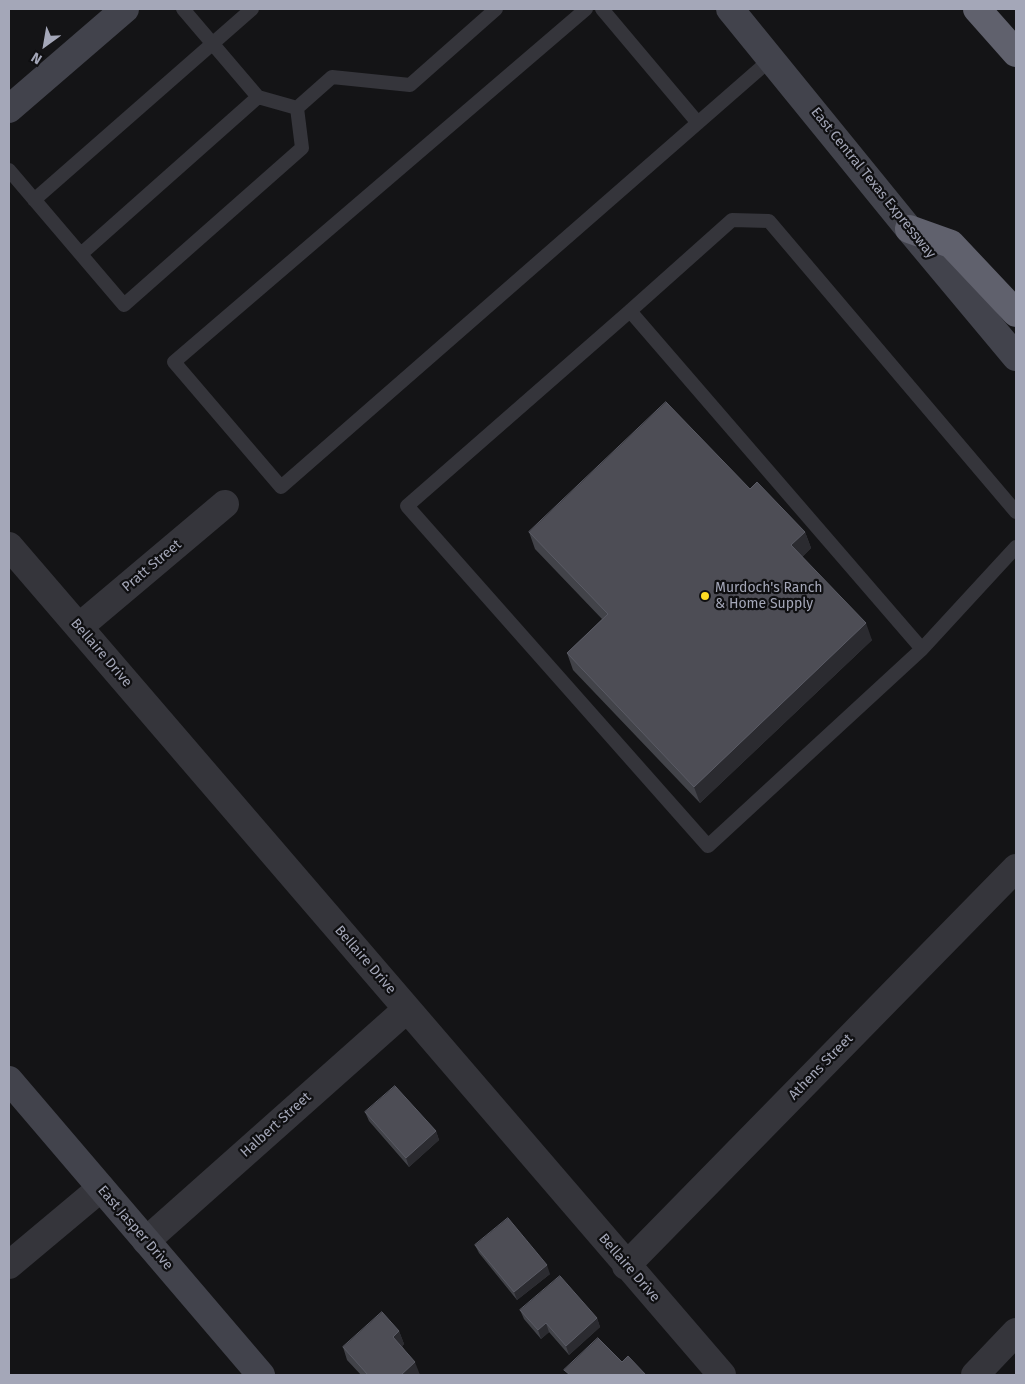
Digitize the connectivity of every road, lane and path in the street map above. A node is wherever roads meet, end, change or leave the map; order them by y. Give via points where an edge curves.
1 (125, 9) edge
2 (183, 9) edge
3 (252, 9) edge
4 (496, 9) edge
5 (586, 9) edge
6 (602, 9) edge
7 (730, 9) edge
8 (977, 9) edge
9 (212, 43) junction
10 (1016, 53) edge
11 (771, 59) junction
12 (258, 97) junction
13 (297, 108) junction
14 (9, 109) edge
15 (698, 124) junction
16 (9, 170) edge
17 (34, 200) junction
18 (909, 229) junction
19 (81, 254) junction
20 (630, 311) junction
21 (1016, 313) edge
22 (1016, 357) edge
23 (225, 504) dead end
24 (1016, 512) edge
25 (9, 546) edge
26 (1016, 547) edge
27 (79, 627) junction
28 (922, 649) junction
29 (1016, 868) edge
30 (407, 1009) junction
31 (9, 1080) edge
32 (101, 1188) junction
33 (146, 1241) junction
34 (9, 1266) edge
35 (626, 1266) junction
36 (1016, 1332) edge
37 (261, 1375) edge
38 (722, 1375) edge
39 (975, 1375) edge

1 - 14 street
2 - 9 lane
3 - 9 lane
4 - 13 lane via 410,85 332,77
5 - 15 lane via 174,362 282,487
6 - 15 lane
7 - 11 street, East Central Texas Expressway
8 - 10 highway
9 - 12 lane
9 - 17 lane
11 - 15 lane
11 - 18 street, East Central Texas Expressway
12 - 13 lane
12 - 19 lane
13 - 19 lane via 302,148 124,305
16 - 17 lane
17 - 19 lane
18 - 21 highway via 951,244
18 - 22 street, East Central Texas Expressway
20 - 24 lane via 732,220 769,221
20 - 28 lane
20 - 28 lane via 407,506 708,846
23 - 27 street, Pratt Street
25 - 27 street, Bellaire Drive
26 - 28 lane
27 - 30 street, Bellaire Drive
29 - 35 street, Athens Street
30 - 33 street, Halbert Street
30 - 35 street, Bellaire Drive
31 - 32 street, East Jasper Drive
32 - 33 street, East Jasper Drive
32 - 34 street
33 - 37 street, East Jasper Drive
35 - 38 street, Bellaire Drive
36 - 39 street

